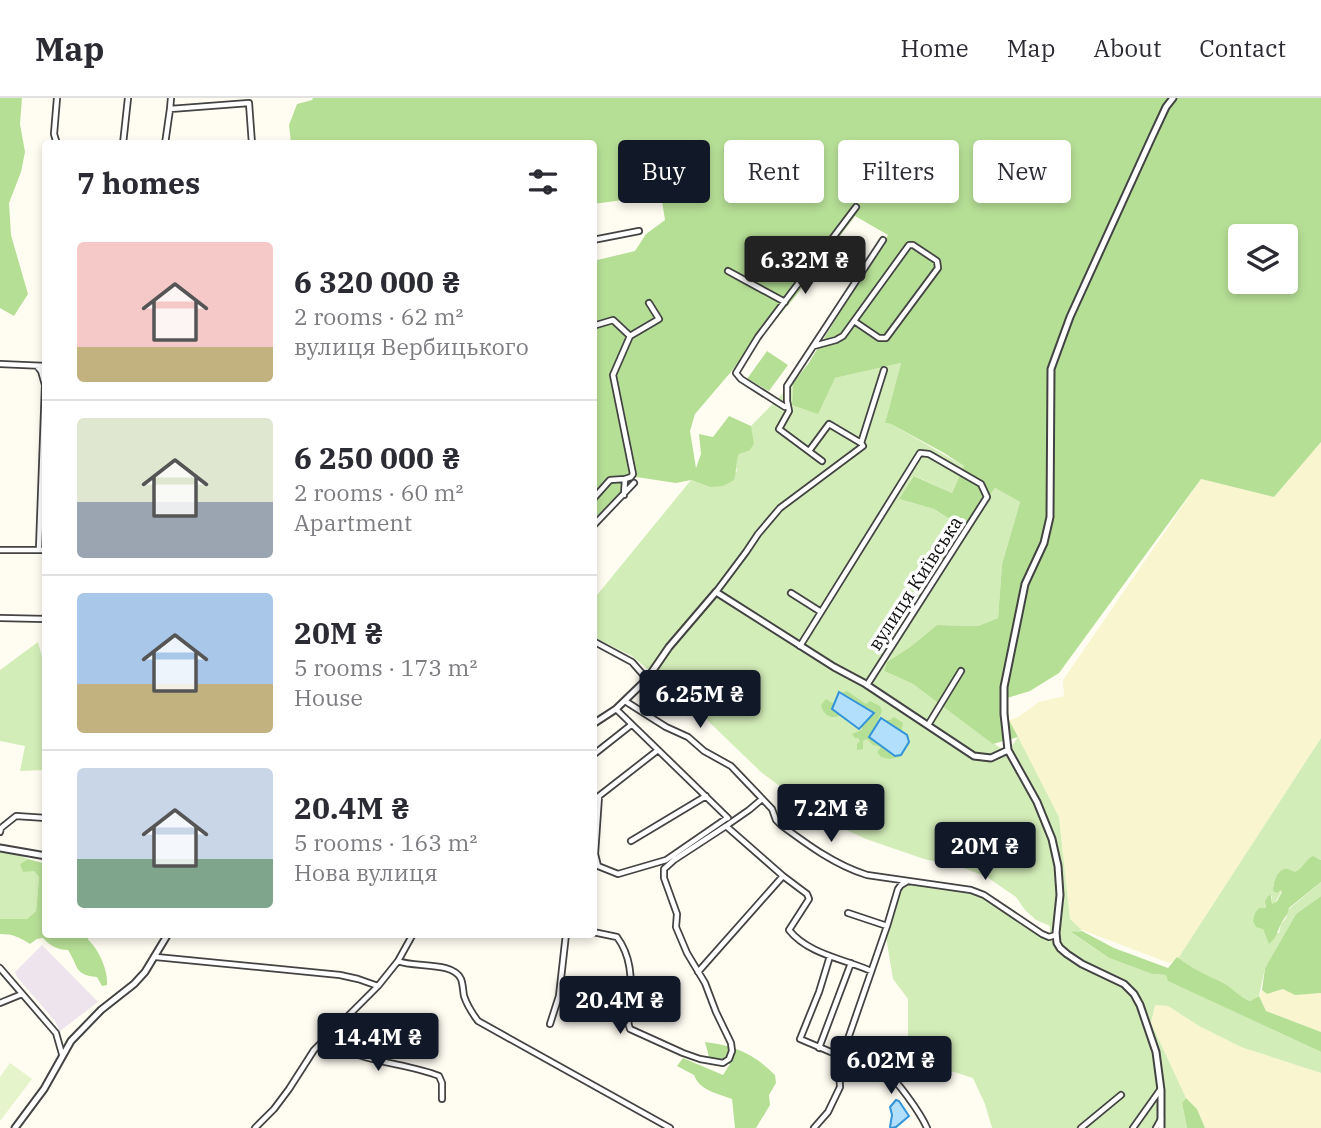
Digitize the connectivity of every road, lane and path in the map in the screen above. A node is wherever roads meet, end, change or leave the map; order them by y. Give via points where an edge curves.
1 (57, 98) edge
2 (128, 98) edge
3 (171, 98) edge
4 (1173, 98) edge
5 (170, 108) junction
6 (56, 140) edge
7 (123, 140) edge
8 (166, 140) edge
9 (252, 140) edge
10 (856, 207) dead end
11 (639, 231) dead end
12 (597, 239) edge
13 (883, 240) dead end
14 (727, 271) dead end
15 (785, 302) junction
16 (649, 303) dead end
17 (854, 321) junction
18 (597, 325) edge
19 (629, 336) junction
20 (814, 346) junction
21 (0, 364) edge
22 (37, 366) junction
23 (42, 366) edge
24 (884, 370) dead end
25 (42, 374) edge
26 (787, 405) junction
27 (861, 443) junction
28 (809, 451) junction
29 (822, 461) dead end
30 (625, 480) junction
31 (634, 483) dead end
32 (597, 495) edge
33 (624, 495) junction
34 (597, 522) edge
35 (0, 550) edge
36 (42, 550) edge
37 (716, 592) junction
38 (791, 593) dead end
39 (821, 612) junction
40 (0, 618) edge
41 (42, 619) edge
42 (597, 643) edge
43 (800, 646) junction
44 (961, 671) dead end
45 (647, 679) junction
46 (867, 685) junction
47 (625, 701) junction
48 (616, 709) junction
49 (597, 721) edge
50 (631, 725) junction
51 (928, 725) junction
52 (658, 750) junction
53 (1008, 750) junction
54 (597, 752) edge
55 (706, 796) junction
56 (762, 799) junction
57 (42, 818) edge
58 (728, 822) junction
59 (597, 825) edge
60 (0, 832) edge
61 (631, 841) dead end
62 (0, 848) edge
63 (42, 855) edge
64 (597, 862) edge
65 (783, 876) junction
66 (907, 882) junction
67 (848, 913) dead end
68 (887, 926) junction
69 (597, 933) edge
70 (1056, 935) junction
71 (166, 938) edge
72 (411, 938) edge
73 (566, 938) edge
74 (830, 956) junction
75 (156, 957) junction
76 (398, 961) junction
77 (851, 963) junction
78 (0, 968) edge
79 (871, 971) junction
80 (698, 972) junction
81 (378, 986) junction
82 (22, 994) junction
83 (0, 1003) edge
84 (550, 1024) dead end
85 (326, 1038) junction
86 (820, 1048) junction
87 (845, 1048) junction
88 (62, 1054) junction
89 (842, 1056) junction
90 (1161, 1090) junction
91 (1121, 1095) dead end
92 (442, 1099) dead end
93 (1161, 1119) junction
94 (15, 1128) edge
95 (256, 1128) edge
96 (670, 1128) edge
97 (814, 1128) edge
98 (927, 1128) edge
99 (1081, 1128) edge
100 (1133, 1128) edge
101 (1156, 1128) edge
102 (1161, 1128) edge

1 - 6 street
2 - 7 street
3 - 5 street
4 - 53 street via 1072,311 1051,369 1050,517 1025,584 1004,687
5 - 8 street
5 - 9 street via 249,103
10 - 15 street
11 - 12 street
13 - 20 street
14 - 15 street
15 - 26 street via 736,373
16 - 19 street via 659,320
17 - 17 street via 909,245 937,261 938,268 886,338
17 - 20 street via 843,336
18 - 19 street via 613,320
19 - 30 street via 614,376 633,474
20 - 26 street via 787,386
21 - 22 street
22 - 23 street
22 - 25 street
24 - 27 street
26 - 28 street via 789,411 779,429
27 - 28 street via 830,424
27 - 37 street via 863,446 780,508
28 - 29 street
30 - 32 street via 610,480
30 - 33 street
31 - 33 street
33 - 34 street
35 - 36 street
37 - 43 street
37 - 45 street
38 - 39 street
39 - 43 street
39 - 46 street, вулиця Київська via 920,453 981,484 987,497
40 - 41 street
42 - 45 street via 632,662
43 - 46 street
44 - 51 street
45 - 47 street
46 - 51 street
47 - 48 street
47 - 56 street via 731,766
48 - 49 street
48 - 50 street
50 - 52 street
50 - 54 street
51 - 53 street via 974,756 991,758
52 - 55 street
52 - 59 street via 599,796
53 - 70 street via 1052,839 1060,886
55 - 58 street
55 - 61 street
56 - 58 street
56 - 66 street via 781,825 822,854 854,871
57 - 60 street via 16,816
58 - 64 street via 648,867 618,874
58 - 65 street
58 - 80 street via 664,869 677,914 676,927
62 - 63 street
65 - 74 street via 809,899 789,930 810,948
65 - 80 street
66 - 68 street via 898,890
66 - 70 street via 971,890 1042,934
67 - 68 street
68 - 79 street
69 - 80 street via 617,937 628,957 630,1029 683,1053 723,1063 729,1059 731,1043
70 - 90 street via 1067,954 1134,994 1156,1052
71 - 75 street
72 - 76 street
73 - 84 street via 559,996
74 - 77 street
74 - 86 street via 800,1039
75 - 81 street via 341,975
75 - 88 street
76 - 81 street
76 - 96 street via 458,974 478,1021
77 - 79 street
77 - 86 street
78 - 82 street
79 - 87 street
81 - 85 street
82 - 83 street
82 - 88 street via 57,1033
85 - 92 street via 343,1049 439,1076
85 - 95 street
86 - 89 street
87 - 89 street
87 - 98 street via 852,1057 892,1077
88 - 94 street via 44,1089
89 - 97 street via 835,1100
90 - 93 street
90 - 100 street
91 - 99 street
93 - 101 street
93 - 102 street

